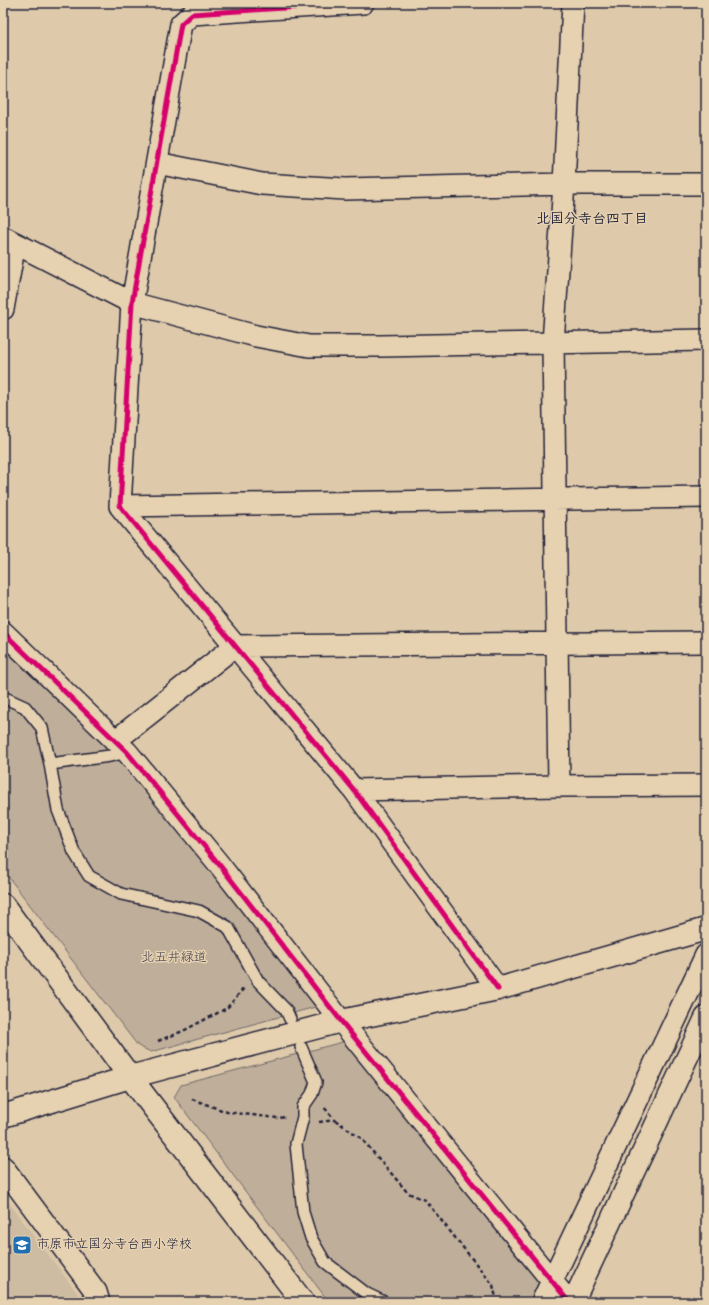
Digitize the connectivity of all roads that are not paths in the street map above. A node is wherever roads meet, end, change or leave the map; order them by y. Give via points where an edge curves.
1 (363, 3) edge
2 (574, 3) edge
3 (157, 163) junction
4 (564, 184) junction
5 (706, 184) edge
6 (9, 240) edge
7 (132, 304) junction
8 (3, 309) edge
9 (706, 340) edge
10 (553, 343) junction
11 (706, 497) edge
12 (555, 499) junction
13 (120, 506) junction
14 (3, 632) edge
15 (706, 642) edge
16 (557, 644) junction
17 (235, 646) junction
18 (3, 697) edge
19 (121, 746) junction
20 (50, 764) junction
21 (559, 786) junction
22 (706, 786) edge
23 (354, 790) junction
24 (3, 905) edge
25 (706, 929) edge
26 (706, 955) edge
27 (498, 989) junction
28 (706, 1017) edge
29 (290, 1020) dead end
30 (341, 1021) junction
31 (301, 1046) dead end
32 (130, 1077) junction
33 (3, 1116) edge
34 (3, 1166) edge
35 (552, 1282) junction
36 (99, 1302) edge
37 (303, 1302) edge
38 (384, 1302) edge
39 (542, 1302) edge
40 (569, 1302) edge
41 (573, 1302) edge

1 - 3 street via 192,14 182,24
2 - 4 street
3 - 4 street via 262,184 345,189
3 - 7 street
4 - 5 street
4 - 10 street
6 - 7 street
6 - 8 street
7 - 10 street via 256,336 309,346
7 - 13 street
9 - 10 street
10 - 12 street
11 - 12 street
12 - 13 street
12 - 16 street
13 - 17 street
14 - 19 street
15 - 16 street
16 - 17 street
16 - 21 street
17 - 19 street
17 - 23 street
18 - 20 lane via 25,706 42,728
19 - 20 lane via 110,756
19 - 30 street via 218,863
20 - 29 lane via 58,810 74,852 89,876 121,894 199,911 228,927 258,982 286,1010
21 - 22 street
21 - 23 street
23 - 27 street
24 - 32 street
25 - 27 street
26 - 35 street
27 - 30 street
28 - 41 street
30 - 32 street
30 - 35 street
31 - 38 lane via 316,1082 303,1107 296,1144 303,1212 311,1238 325,1262 367,1294
32 - 33 street
32 - 37 street
34 - 36 street via 96,1292
35 - 39 street
35 - 40 street

